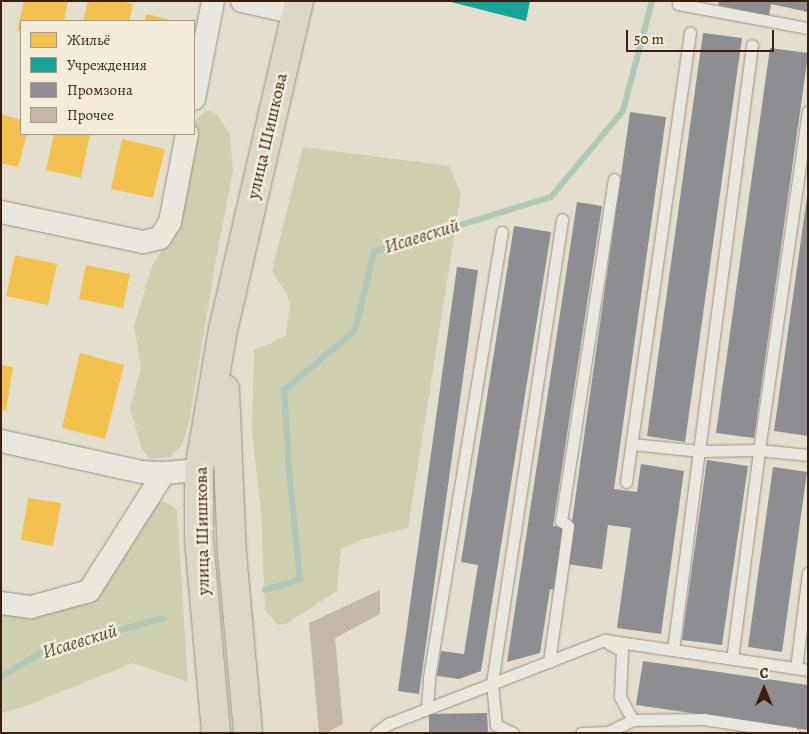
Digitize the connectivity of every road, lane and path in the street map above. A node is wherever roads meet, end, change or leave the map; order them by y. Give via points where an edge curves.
1 (213, 1) edge
2 (242, 1) edge
3 (678, 1) edge
4 (298, 7) edge
5 (808, 28) edge
6 (690, 33) dead end
7 (752, 45) dead end
8 (195, 95) edge
9 (808, 112) edge
10 (187, 135) edge
11 (614, 179) dead end
12 (1, 212) edge
13 (562, 219) dead end
14 (502, 232) dead end
15 (223, 330) junction
16 (1, 441) edge
17 (632, 444) junction
18 (760, 450) junction
19 (700, 451) junction
20 (808, 455) edge
21 (199, 470) junction
22 (164, 473) junction
23 (626, 482) dead end
24 (808, 573) edge
25 (1, 602) edge
26 (605, 640) junction
27 (673, 650) junction
28 (732, 659) junction
29 (549, 662) junction
30 (796, 668) junction
31 (808, 670) edge
32 (492, 684) junction
33 (427, 708) junction
34 (633, 720) junction
35 (216, 733) edge
36 (248, 733) edge
37 (376, 733) edge
38 (513, 733) edge
39 (582, 733) edge
40 (794, 733) edge

1 - 8 street
2 - 4 street
3 - 5 lane via 678,4
4 - 15 main road, улица Шишкова
6 - 17 lane
7 - 19 lane
9 - 18 lane
10 - 12 street via 170,222 160,238 143,242
11 - 29 lane via 561,520 568,526
13 - 32 lane
14 - 33 lane via 429,677
15 - 21 main road, улица Шишкова
15 - 36 main road, улица Шишкова via 232,553
16 - 22 street via 142,472
17 - 19 lane
17 - 23 lane
18 - 19 lane
18 - 20 lane
18 - 28 lane
19 - 27 lane
21 - 22 street
21 - 35 main road, улица Шишкова via 199,539
22 - 25 street via 89,591 31,607
24 - 30 lane
26 - 27 lane
26 - 29 lane
26 - 34 lane via 622,651 620,697
27 - 28 lane
28 - 30 lane
29 - 32 lane
30 - 31 lane
32 - 33 lane
32 - 38 lane via 496,725
33 - 37 lane via 388,724
34 - 39 lane via 608,732
34 - 40 lane via 703,719

